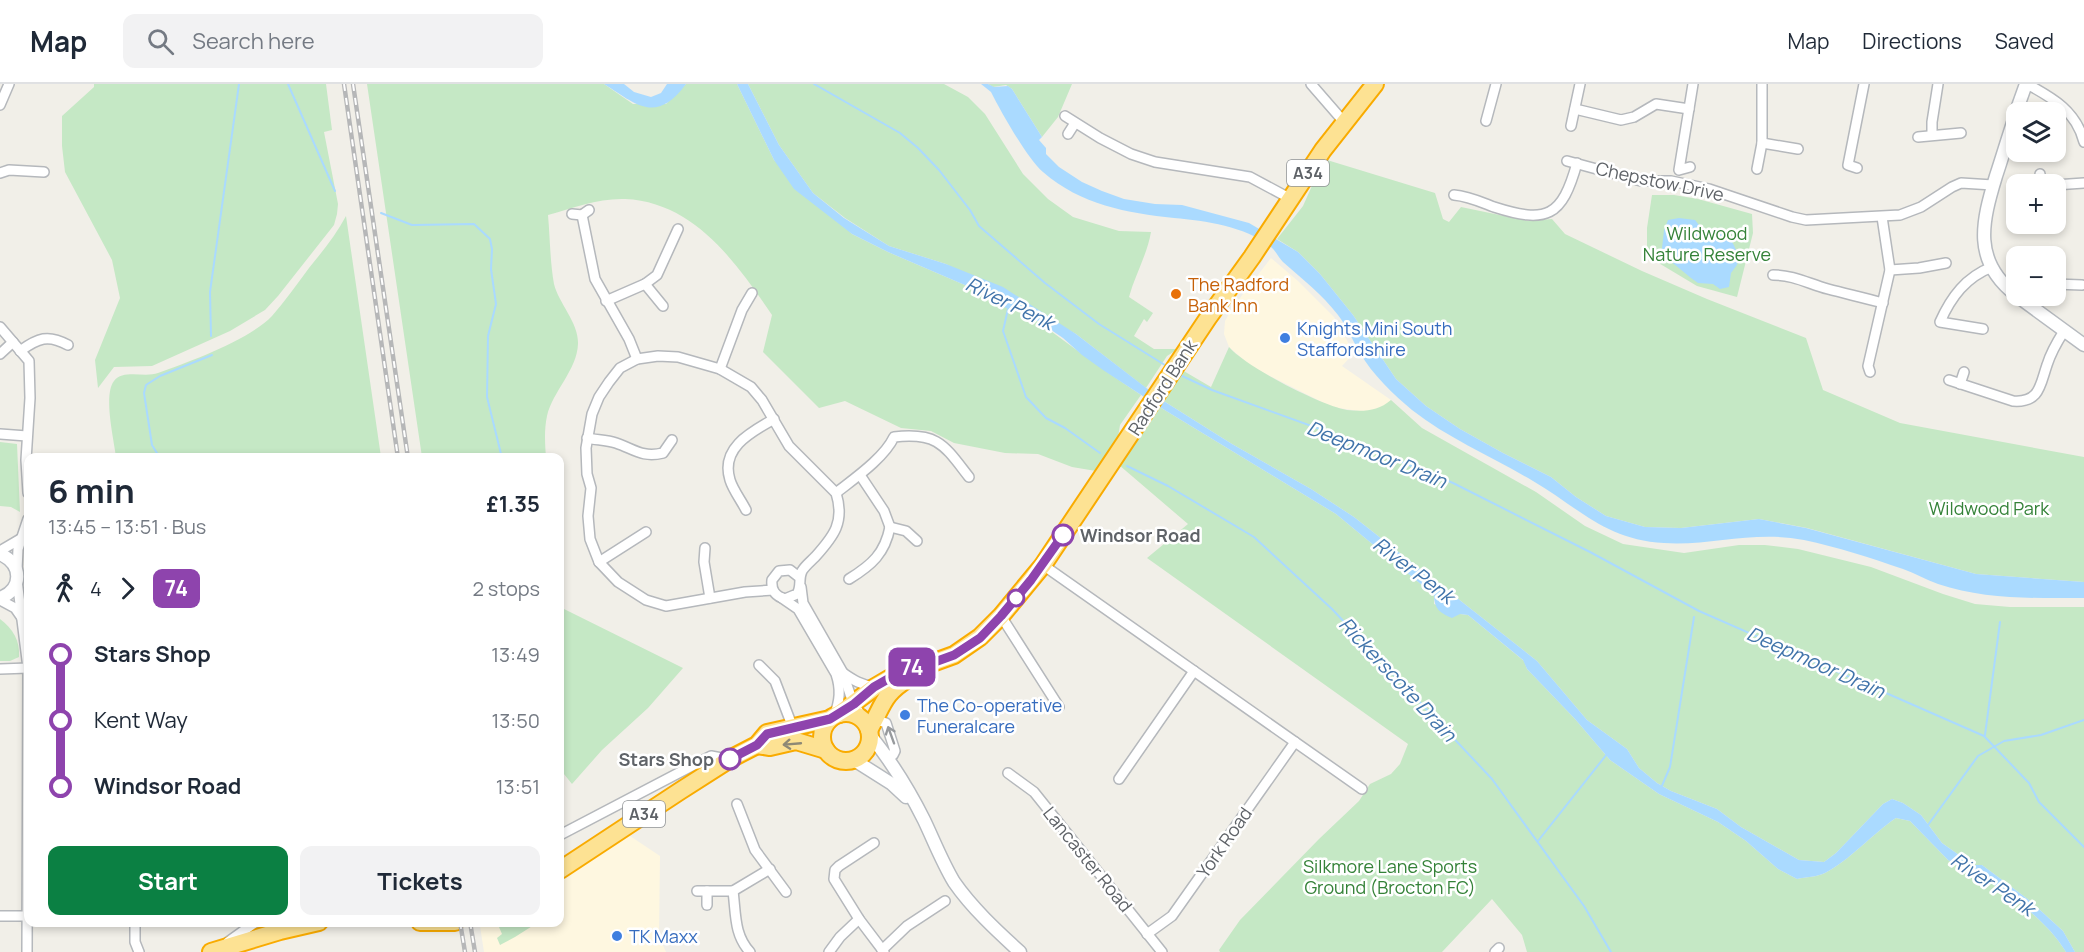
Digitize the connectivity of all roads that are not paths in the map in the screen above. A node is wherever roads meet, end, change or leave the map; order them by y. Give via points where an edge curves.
1 (9, 84) edge
2 (1311, 84) edge
3 (1375, 84) edge
4 (1496, 84) edge
5 (1580, 84) edge
6 (1693, 84) edge
7 (1762, 84) edge
8 (1864, 84) edge
9 (1938, 84) edge
10 (2027, 84) edge
11 (2020, 102) edge
12 (0, 105) edge
13 (1479, 105) dead end
14 (1490, 108) junction
15 (1575, 109) junction
16 (1689, 109) junction
17 (1065, 116) dead end
18 (1344, 122) junction
19 (1486, 122) dead end
20 (1075, 123) junction
21 (1571, 126) dead end
22 (1961, 133) dead end
23 (1068, 134) dead end
24 (1932, 135) junction
25 (1918, 137) dead end
26 (2084, 142) edge
27 (1762, 143) junction
28 (2006, 146) edge
29 (1798, 149) dead end
30 (1567, 160) dead end
31 (1577, 163) junction
32 (1690, 167) dead end
33 (1857, 168) dead end
34 (1757, 169) dead end
35 (0, 172) edge
36 (44, 172) dead end
37 (2084, 183) edge
38 (2066, 184) edge
39 (1994, 185) junction
40 (1461, 194) dead end
41 (1291, 199) junction
42 (581, 213) dead end
43 (1882, 217) junction
44 (679, 228) dead end
45 (1946, 263) dead end
46 (1785, 264) dead end
47 (1992, 267) junction
48 (1890, 270) junction
49 (1773, 275) dead end
50 (1786, 275) junction
51 (645, 284) junction
52 (2006, 284) edge
53 (2066, 284) edge
54 (2082, 285) dead end
55 (752, 293) dead end
56 (606, 301) junction
57 (1884, 303) junction
58 (663, 306) dead end
59 (2032, 306) edge
60 (0, 327) edge
61 (1983, 329) dead end
62 (2064, 331) junction
63 (13, 342) junction
64 (68, 345) dead end
65 (2084, 345) edge
66 (20, 351) junction
67 (0, 354) edge
68 (637, 360) junction
69 (1866, 368) dead end
70 (720, 369) junction
71 (1964, 372) dead end
72 (1949, 380) dead end
73 (1960, 384) junction
74 (774, 419) junction
75 (0, 434) edge
76 (27, 436) junction
77 (587, 438) junction
78 (672, 440) dead end
79 (27, 453) edge
80 (860, 475) junction
81 (969, 477) dead end
82 (836, 493) junction
83 (746, 510) dead end
84 (890, 527) junction
85 (24, 532) edge
86 (646, 532) dead end
87 (22, 538) junction
88 (917, 541) dead end
89 (705, 548) dead end
90 (0, 553) edge
91 (599, 562) junction
92 (1043, 564) junction
93 (17, 576) junction
94 (801, 578) junction
95 (849, 579) dead end
96 (772, 585) junction
97 (710, 598) junction
98 (782, 598) junction
99 (0, 599) edge
100 (1001, 616) junction
101 (22, 618) junction
102 (24, 635) edge
103 (759, 665) dead end
104 (921, 667) junction
105 (24, 668) edge
106 (0, 669) edge
107 (1194, 671) junction
108 (843, 673) junction
109 (874, 687) junction
110 (1059, 707) dead end
111 (834, 716) junction
112 (866, 722) junction
113 (793, 728) junction
114 (1295, 742) junction
115 (757, 745) junction
116 (826, 750) junction
117 (886, 755) junction
118 (730, 759) junction
119 (854, 760) junction
120 (1008, 773) dead end
121 (1119, 779) dead end
122 (1362, 789) dead end
123 (737, 804) dead end
124 (914, 804) junction
125 (564, 833) edge
126 (874, 843) dead end
127 (564, 867) edge
128 (770, 869) junction
129 (780, 889) dead end
130 (733, 891) junction
131 (945, 902) dead end
132 (707, 904) dead end
133 (0, 916) edge
134 (24, 916) edge
135 (859, 919) junction
136 (27, 927) edge
137 (135, 927) edge
138 (249, 927) edge
139 (297, 927) edge
140 (1147, 934) junction
141 (214, 951) edge
142 (883, 951) edge
143 (27, 952) edge
144 (139, 952) edge
145 (750, 952) edge
146 (829, 952) edge
147 (1020, 952) edge
148 (1162, 952) edge

1 - 12 street
2 - 18 street
3 - 18 highway, Radford Bank / A34
4 - 14 street
5 - 15 street
6 - 16 street
7 - 27 street
8 - 33 street via 1848,165
9 - 24 street
10 - 11 street
10 - 26 street via 2069,111
13 - 14 street
14 - 19 street
15 - 16 street via 1621,120 1656,104
15 - 21 street
16 - 32 street via 1679,170
17 - 20 street
18 - 41 highway, Radford Bank / A34
20 - 23 street
20 - 41 street via 1131,154 1155,162 1250,177
22 - 24 street
24 - 25 street
27 - 29 street
27 - 34 street
28 - 39 street
30 - 31 street, Chepstow Drive
31 - 40 street via 1555,216 1531,216
31 - 43 street, Chepstow Drive via 1641,181 1671,181 1709,189 1792,217
35 - 36 street
37 - 38 street
39 - 43 street, Chepstow Drive via 1961,183 1921,207
39 - 47 street via 1983,230 1984,248
41 - 92 highway, Radford Bank / A34
42 - 56 street via 595,279
43 - 48 street
44 - 51 street via 657,274
45 - 48 street
46 - 50 street
47 - 52 street
47 - 61 street via 1964,284 1940,322 1970,322
48 - 57 street
49 - 50 street
50 - 57 street
51 - 56 street
51 - 58 street
53 - 54 street
55 - 70 street
56 - 68 street
57 - 69 street
59 - 62 street
60 - 63 street
62 - 65 street
62 - 73 street via 2053,348 2038,391 2024,402
63 - 66 street
63 - 67 street
64 - 66 street via 56,339 37,339
66 - 76 street via 29,362 31,377
68 - 70 street via 678,357
68 - 77 street via 620,368 599,397
70 - 74 street via 751,387
71 - 73 street
72 - 73 street
74 - 82 street via 789,446
74 - 83 street via 742,437 728,466 730,480
75 - 76 street
76 - 79 street
77 - 78 street via 652,456 663,453
77 - 91 street via 590,539
80 - 81 street via 894,437 916,434 931,438 948,450
80 - 82 street
80 - 84 street
82 - 94 street via 840,514 837,528
84 - 88 street via 906,531
84 - 95 street via 887,542 876,558
85 - 87 street
86 - 91 street
87 - 90 street
87 - 93 street
89 - 97 street
90 - 93 street via 9,559
91 - 97 street via 618,582 646,600 666,606
92 - 100 highway, A34
92 - 107 street
93 - 99 street via 9,594
93 - 101 street
94 - 96 street via 790,570 779,571
94 - 98 street via 794,596
94 - 108 street via 803,603
96 - 97 street
96 - 98 street
98 - 111 street via 798,609 836,674 840,698
99 - 101 street
100 - 104 highway, A34 via 980,638 954,655
100 - 110 street
101 - 102 street
103 - 113 street via 775,681
104 - 109 highway, A34 via 909,667
104 - 112 highway, A34 via 885,697
105 - 106 street
107 - 114 street
107 - 121 street
108 - 109 street
108 - 112 street
109 - 112 highway, A34
111 - 112 highway via 850,713
111 - 113 highway, A34
111 - 116 highway via 822,735
112 - 117 street
117 -> 112 street via 895,751 886,723
112 - 119 highway via 866,750
113 - 115 highway, A34 via 767,734
114 - 122 street
114 - 140 street, York Road via 1172,916
116 -> 115 highway, A34 via 796,741 770,747
115 - 118 highway, A34
116 - 119 highway via 837,759
117 - 124 street
118 - 125 street via 711,756
118 - 127 highway, A34
119 - 124 street via 892,784
120 - 140 street, Lancaster Road via 1034,792
123 - 128 street via 755,850
124 - 147 street via 962,893
126 - 135 street via 835,870 834,879
128 - 129 street
128 - 130 street
130 - 132 street via 702,891
130 - 145 street via 737,931
131 - 142 street via 907,926
133 - 134 street
135 - 142 street
135 - 146 street
136 - 143 street
137 - 144 street
138 - 141 street
139 - 141 highway
140 - 148 street, Lancaster Road

